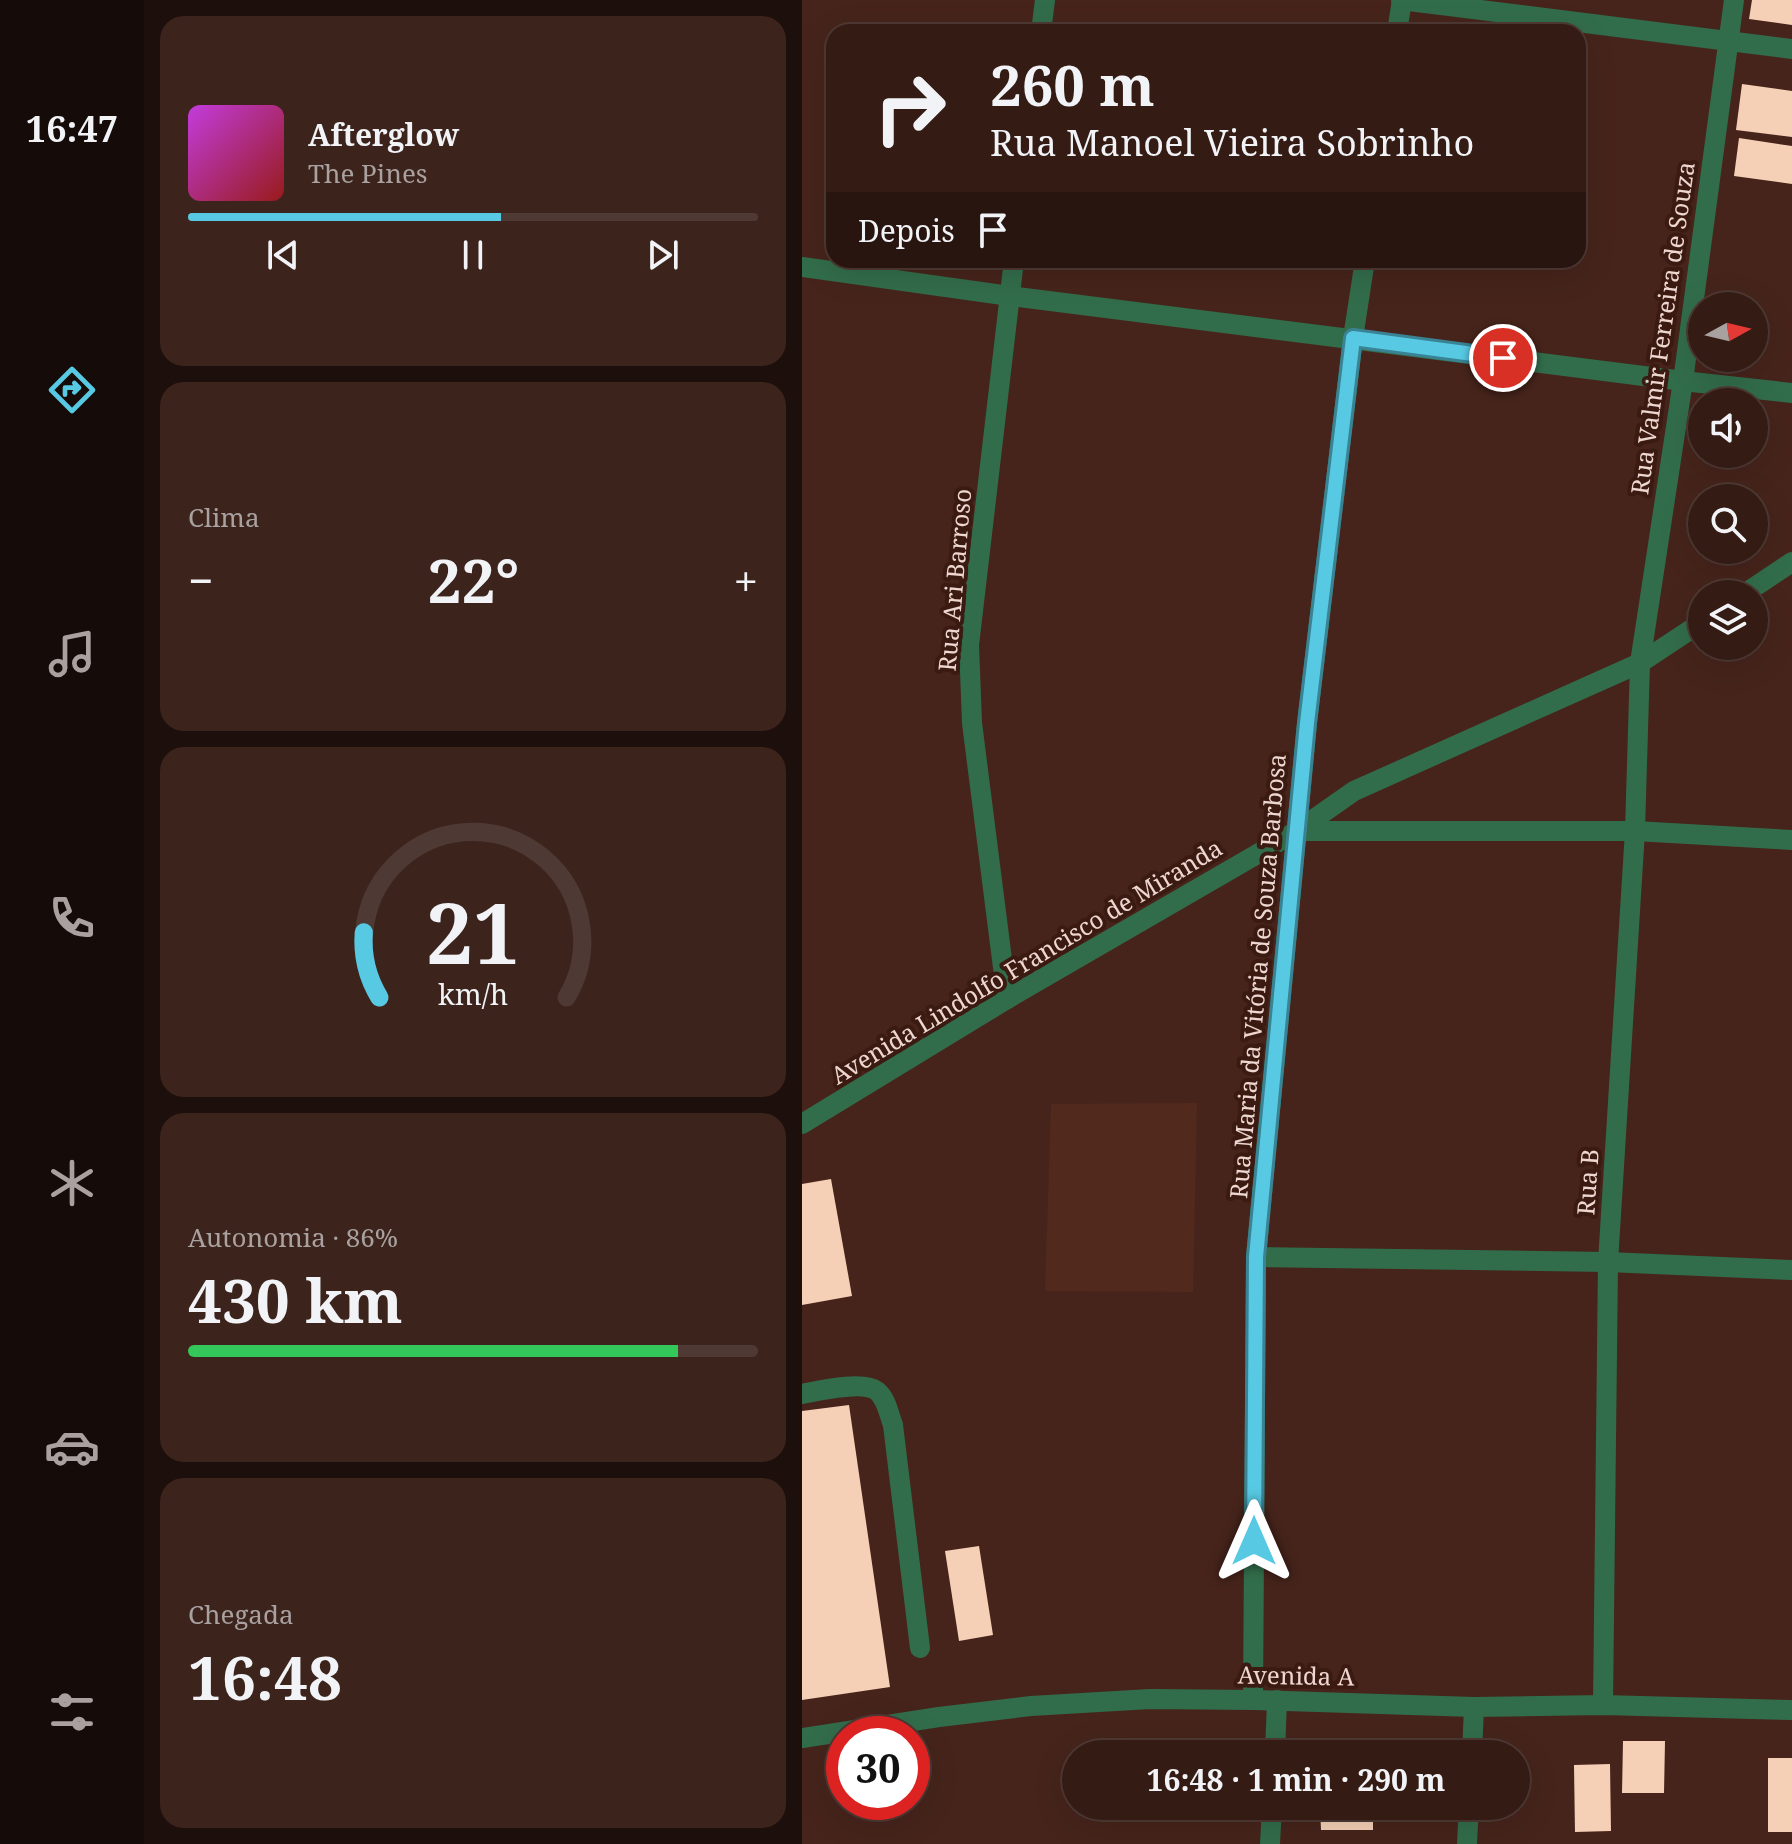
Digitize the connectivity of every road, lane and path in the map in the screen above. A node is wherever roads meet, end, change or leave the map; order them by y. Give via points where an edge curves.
1 (1045, 0) edge
2 (1402, 0) edge
3 (1734, 0) edge
4 (1042, 24) edge
5 (1398, 24) edge
6 (1728, 40) junction
7 (1792, 49) edge
8 (802, 267) edge
9 (1013, 268) edge
10 (1364, 268) edge
11 (1010, 296) junction
12 (1353, 338) junction
13 (1683, 381) junction
14 (1792, 393) edge
15 (1792, 562) edge
16 (1765, 580) edge
17 (1688, 631) edge
18 (1640, 663) junction
19 (1297, 831) junction
20 (1635, 831) junction
21 (1792, 840) edge
22 (1007, 999) junction
23 (802, 1124) edge
24 (1256, 1257) junction
25 (1608, 1262) junction
26 (1792, 1270) edge
27 (802, 1394) edge
28 (920, 1648) dead end
29 (1253, 1700) junction
30 (1277, 1700) junction
31 (1603, 1705) junction
32 (1474, 1707) junction
33 (1792, 1710) edge
34 (802, 1738) edge
35 (1276, 1740) edge
36 (1473, 1740) edge
37 (1271, 1820) edge
38 (1468, 1820) edge
39 (1270, 1844) edge
40 (1467, 1844) edge

1 - 4 street
2 - 5 street
2 - 6 street
3 - 6 street, Rua Valmir Ferreira de Souza
6 - 7 street
6 - 13 street, Rua Valmir Ferreira de Souza
8 - 11 street
9 - 11 street, Rua Ari Barroso
10 - 12 street, Rua Maria da Vitória de Souza Barbosa
11 - 12 street
11 - 22 street, Rua Ari Barroso via 969,645 972,723
12 - 13 street
12 - 19 street, Rua Maria da Vitória de Souza Barbosa
13 - 14 street
13 - 18 street, Rua Valmir Ferreira de Souza
15 - 16 street
17 - 18 street, Avenida Lindolfo Francisco de Miranda
18 - 19 street, Avenida Lindolfo Francisco de Miranda via 1354,791
18 - 20 street, Rua B
19 - 20 street
19 - 22 street, Avenida Lindolfo Francisco de Miranda
19 - 24 street, Rua Maria da Vitória de Souza Barbosa
20 - 21 street
20 - 25 street, Rua B
22 - 23 street, Avenida Lindolfo Francisco de Miranda
24 - 25 street
24 - 29 street, Rua Maria da Vitória de Souza Barbosa
25 - 26 street
25 - 31 street, Rua B
27 - 28 street via 862,1386 876,1390 887,1406
29 - 30 street, Avenida A
29 - 34 street, Avenida A via 1031,1706
30 - 32 street, Avenida A
30 - 35 street
31 - 32 street, Avenida A
31 - 33 street, Avenida A
32 - 36 street
37 - 39 street
38 - 40 street

